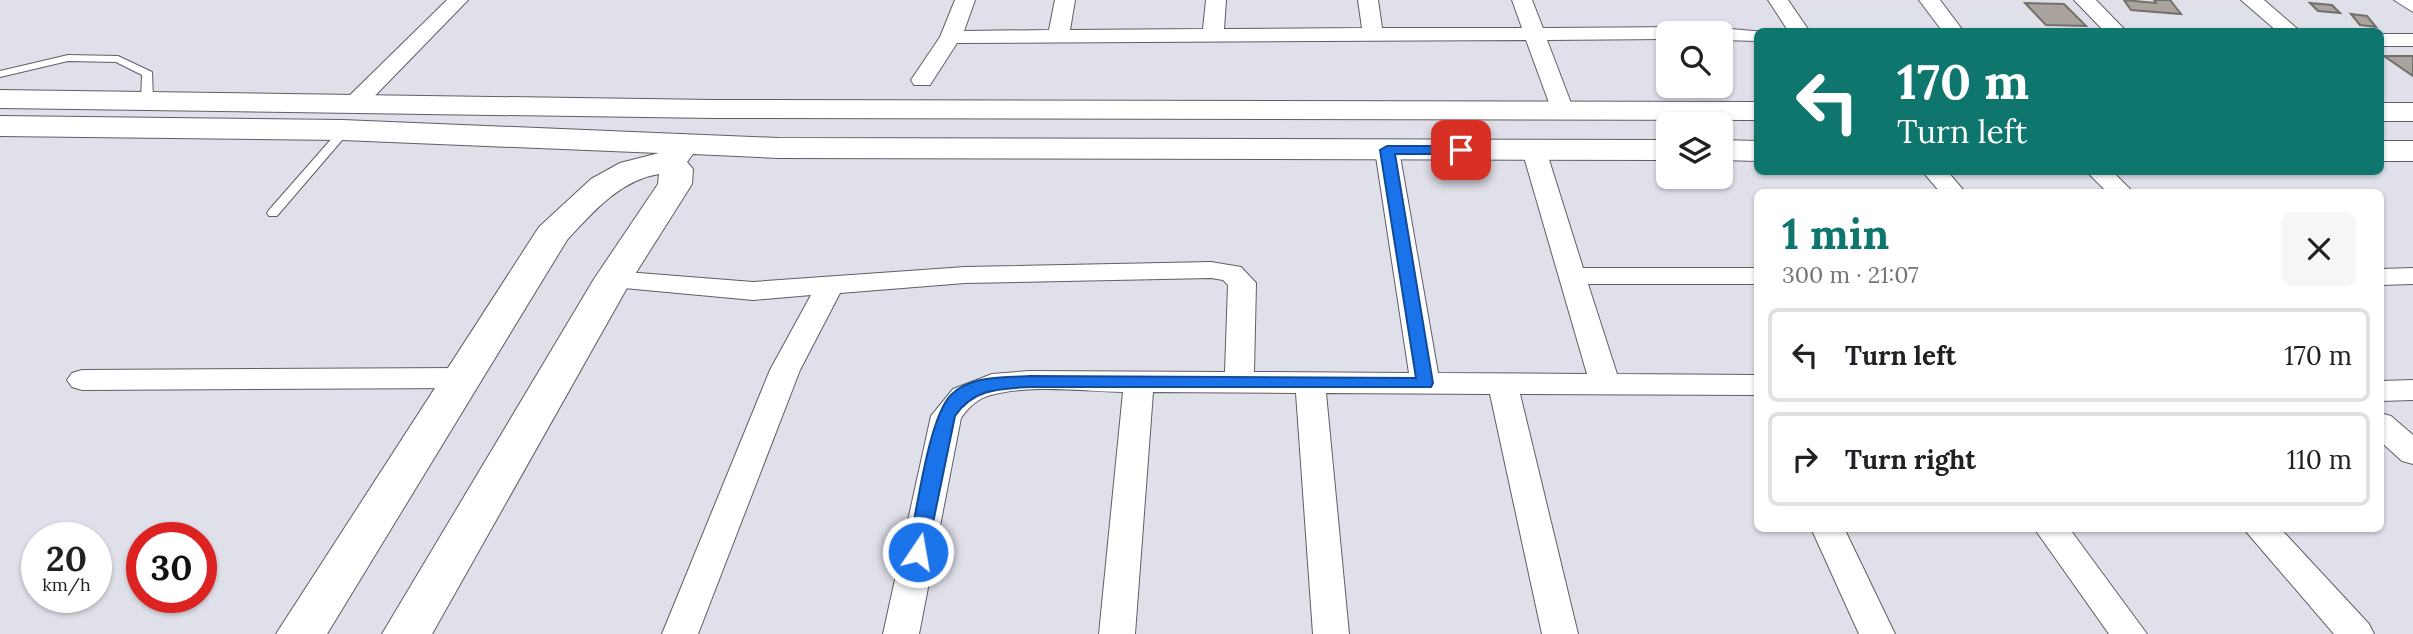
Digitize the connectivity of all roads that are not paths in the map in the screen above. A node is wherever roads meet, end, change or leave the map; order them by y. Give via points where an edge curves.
1 (458, 0) edge
2 (965, 0) edge
3 (1065, 0) edge
4 (1216, 0) edge
5 (1368, 0) edge
6 (1522, 0) edge
7 (1778, 0) edge
8 (1929, 0) edge
9 (2084, 0) edge
10 (2251, 0) edge
11 (2404, 0) edge
12 (2413, 6) edge
13 (1797, 28) edge
14 (1951, 28) edge
15 (2113, 28) edge
16 (2286, 28) edge
17 (1656, 33) edge
18 (1733, 34) edge
19 (1213, 35) junction
20 (1535, 35) junction
21 (1754, 35) edge
22 (1058, 36) junction
23 (1373, 36) junction
24 (951, 37) junction
25 (2384, 40) edge
26 (2413, 40) edge
27 (0, 74) edge
28 (922, 80) dead end
29 (0, 99) edge
30 (147, 100) junction
31 (714, 109) junction
32 (1563, 111) junction
33 (1754, 111) edge
34 (2384, 112) edge
35 (2413, 112) edge
36 (351, 116) junction
37 (0, 126) edge
38 (1387, 150) junction
39 (1534, 150) junction
40 (1656, 150) edge
41 (1733, 150) edge
42 (1754, 150) edge
43 (2384, 151) edge
44 (2413, 151) edge
45 (677, 153) junction
46 (1938, 175) edge
47 (2101, 175) edge
48 (1950, 189) edge
49 (2118, 189) edge
50 (274, 213) dead end
51 (1572, 276) junction
52 (1754, 276) edge
53 (2384, 276) edge
54 (2413, 276) edge
55 (613, 279) junction
56 (829, 287) junction
57 (462, 378) junction
58 (82, 380) dead end
59 (1139, 382) junction
60 (1239, 383) junction
61 (1310, 383) junction
62 (1425, 383) junction
63 (1503, 384) junction
64 (1605, 384) junction
65 (1754, 385) edge
66 (2413, 390) edge
67 (2384, 391) edge
68 (2384, 428) edge
69 (2413, 453) edge
70 (1829, 532) edge
71 (2053, 532) edge
72 (2263, 532) edge
73 (301, 634) edge
74 (407, 634) edge
75 (680, 634) edge
76 (901, 634) edge
77 (1117, 634) edge
78 (1331, 634) edge
79 (1560, 634) edge
80 (1877, 634) edge
81 (2129, 634) edge
82 (2356, 634) edge

1 - 36 street
2 - 24 street
3 - 22 street
4 - 19 street
5 - 23 street
6 - 20 street
7 - 13 street
8 - 14 street
9 - 15 street
10 - 16 street
11 - 12 street
17 - 20 street
18 - 21 street
19 - 22 street
19 - 23 street
20 - 23 street
20 - 32 street
22 - 24 street
24 - 28 street
25 - 26 street
27 - 30 lane via 68,58 118,59 148,74
29 - 30 main road
30 - 36 main road
31 - 32 main road
31 - 36 main road
31 - 45 main road
32 - 33 main road
34 - 35 main road
36 - 37 main road
36 - 45 main road
36 - 50 lane
38 - 39 main road
38 - 45 main road
38 - 62 street
39 - 40 main road
39 - 51 street
41 - 42 main road
43 - 44 main road
45 - 55 main road via 675,184
45 - 57 main road via 625,171 584,200 552,235
46 - 48 street
47 - 49 street
51 - 52 street
51 - 64 street
53 - 54 street
55 - 56 street via 753,291
55 - 74 main road
56 - 60 street via 965,275 1231,273 1242,283
56 - 75 street via 785,370
57 - 58 street
57 - 73 main road
59 - 60 street
59 - 76 street via 982,385 958,398 946,416
59 - 77 street
60 - 61 street
61 - 62 street
61 - 78 street
62 - 63 street
63 - 64 street
63 - 79 street
64 - 65 street
66 - 67 street
68 - 69 street
70 - 80 street
71 - 81 street
72 - 82 street

